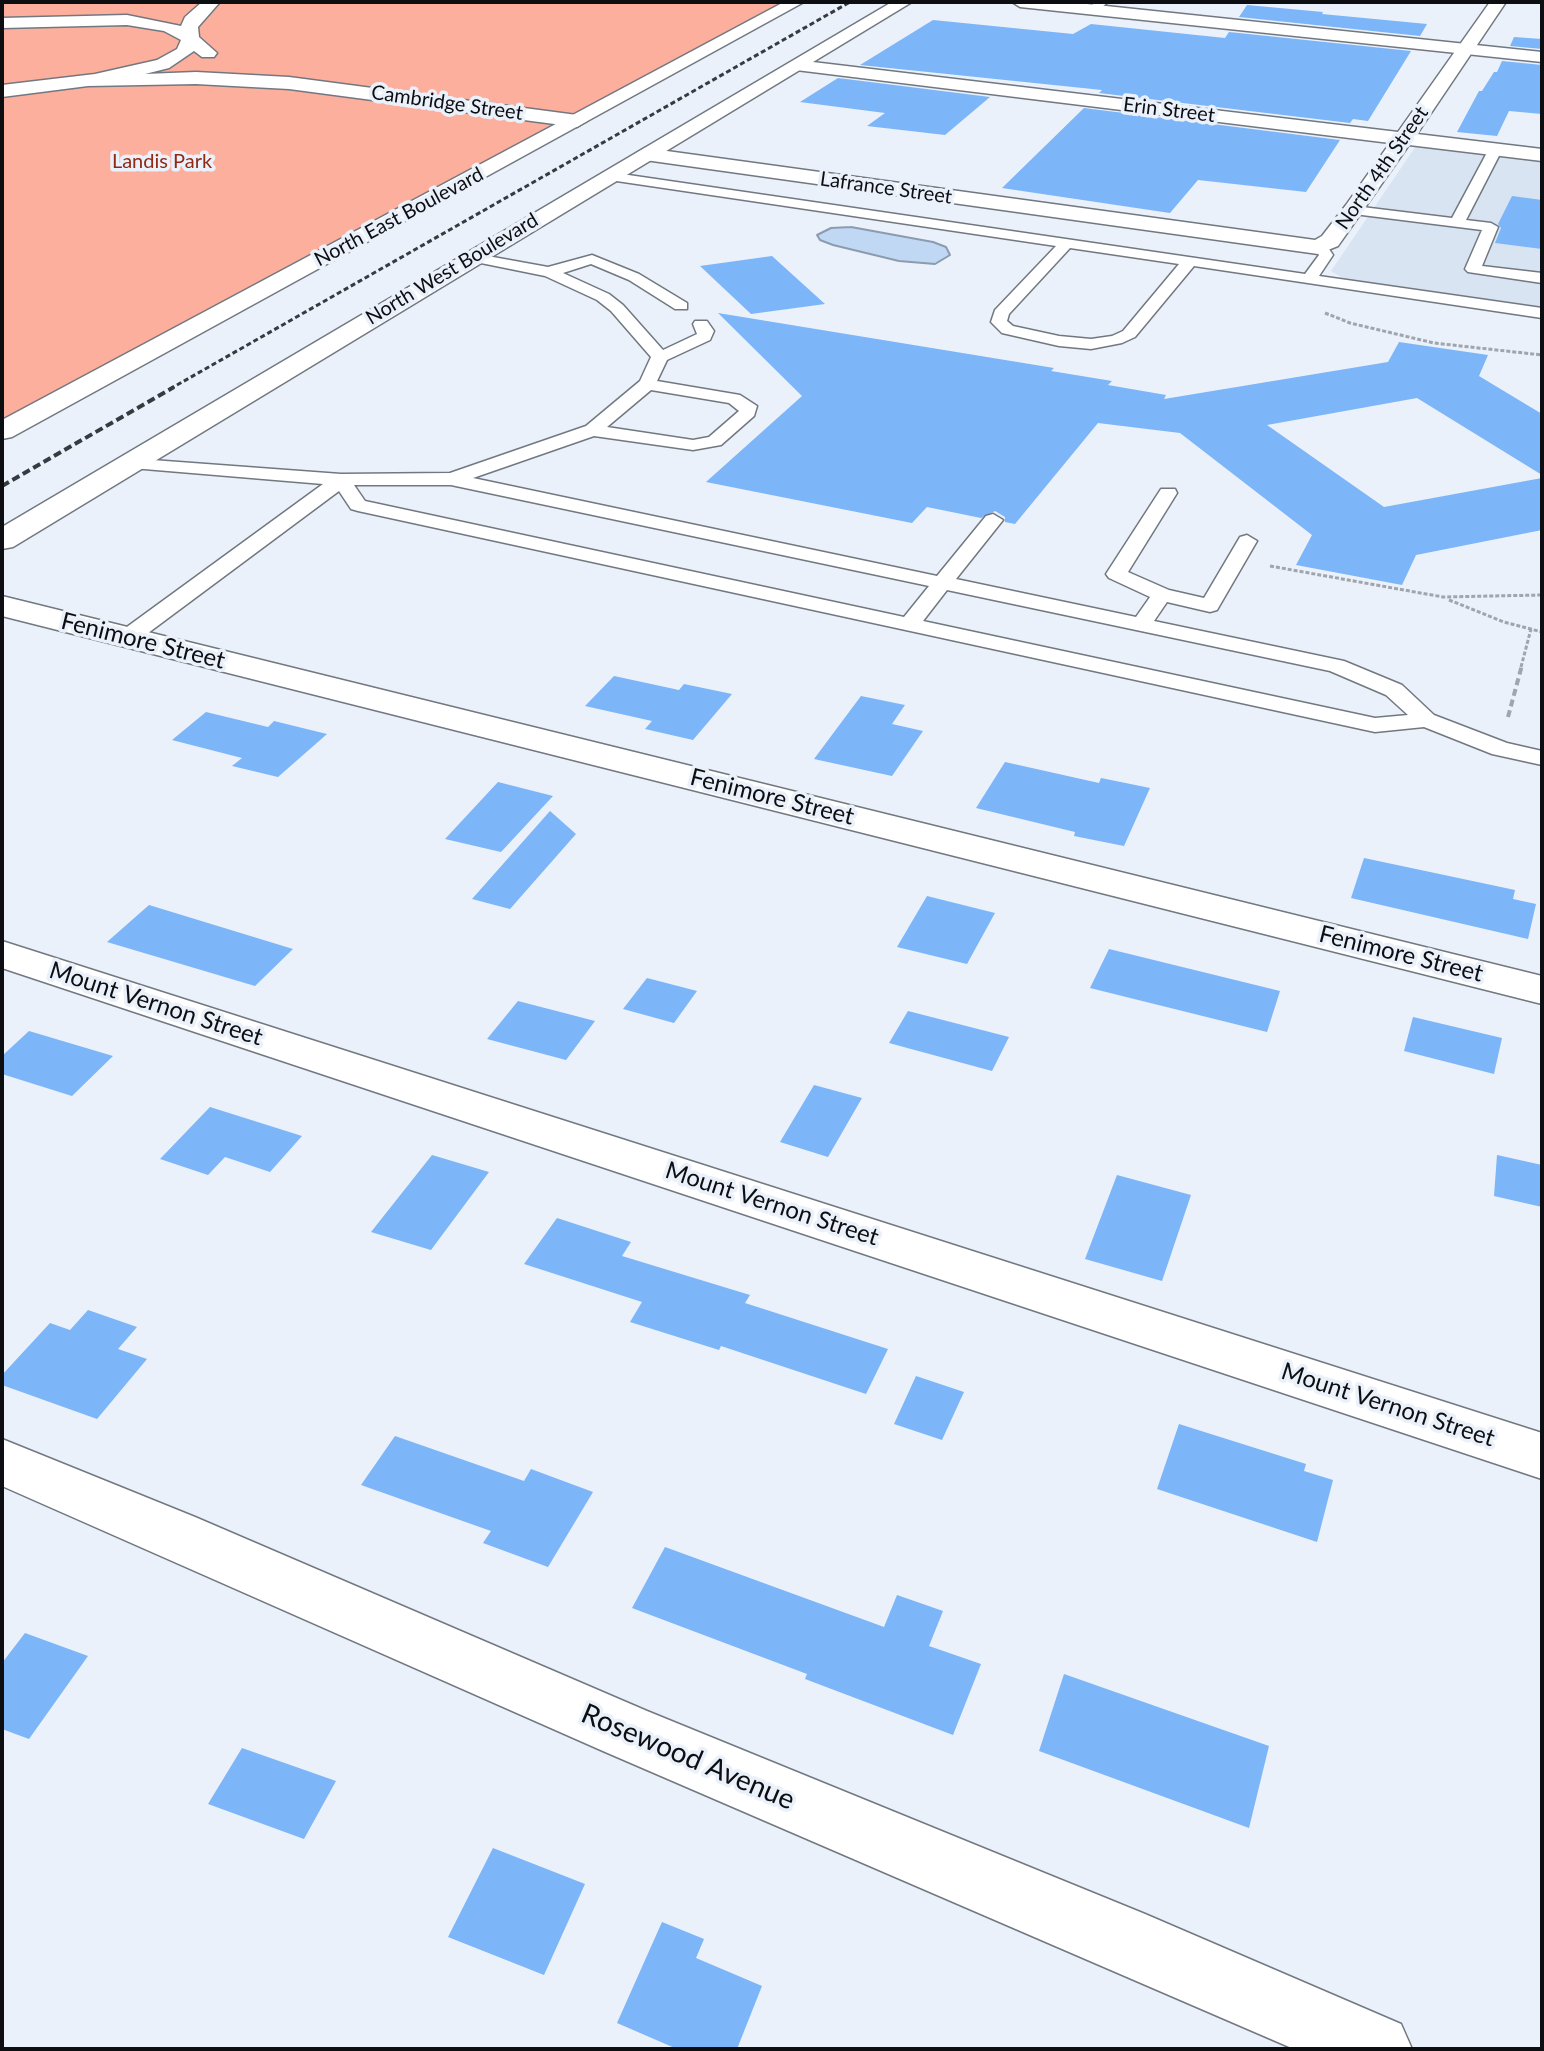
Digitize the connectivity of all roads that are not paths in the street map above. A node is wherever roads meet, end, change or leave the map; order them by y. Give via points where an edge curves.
1 (212, 2) edge
2 (796, 2) edge
3 (904, 2) edge
4 (1020, 2) edge
5 (1498, 2) edge
6 (1097, 6) edge
7 (153, 8) dead end
8 (68, 19) junction
9 (2, 24) edge
10 (190, 38) junction
11 (1465, 49) junction
12 (1542, 57) edge
13 (796, 65) junction
14 (78, 82) junction
15 (2, 84) edge
16 (318, 85) junction
17 (2, 91) edge
18 (577, 121) junction
19 (1403, 139) junction
20 (1495, 150) junction
21 (645, 154) junction
22 (1542, 155) edge
23 (608, 176) junction
24 (1354, 210) junction
25 (1126, 222) joint
26 (1457, 223) junction
27 (1066, 244) junction
28 (1320, 246) junction
29 (471, 257) junction
30 (1190, 261) junction
31 (549, 272) junction
32 (1310, 278) junction
33 (1542, 278) edge
34 (617, 308) junction
35 (1542, 313) edge
36 (701, 324) dead end
37 (660, 357) junction
38 (647, 384) junction
39 (592, 430) junction
40 (2, 431) edge
41 (132, 462) junction
42 (451, 479) junction
43 (341, 480) junction
44 (1168, 493) dead end
45 (993, 520) dead end
46 (2, 540) edge
47 (1242, 550) road end
48 (943, 583) junction
49 (1162, 595) junction
50 (2, 606) edge
51 (909, 624) junction
52 (1141, 625) junction
53 (128, 637) junction
54 (1426, 720) junction
55 (1542, 758) edge
56 (2, 954) edge
57 (1542, 990) edge
58 (1542, 1456) edge
59 (2, 1462) edge
60 (1376, 2049) edge

1 - 10 street via 191,21
2 - 18 street, North East Boulevard
3 - 13 street, North West Boulevard
4 - 6 street
5 - 11 street, North 4th Street
6 - 11 street
7 - 8 street
8 - 9 street
8 - 10 street, Cambridge Street via 146,22 175,28
10 - 14 street via 185,52 163,64
10 - 16 street, Cambridge Street via 232,64
11 - 12 street
11 - 19 street, North 4th Street
13 - 19 street, Erin Street
13 - 21 street, North West Boulevard
14 - 15 street, Cambridge Street
14 - 16 street, Cambridge Street via 196,78
14 - 17 street
16 - 18 street, Cambridge Street
18 - 40 street, North East Boulevard
19 - 20 street, Erin Street
19 - 24 street, North 4th Street
20 - 22 street, Erin Street
20 - 26 lane
21 - 23 street, North West Boulevard
21 - 25 street, Lafrance Street
23 - 27 lane
23 - 29 street, North West Boulevard
24 - 26 lane
24 - 28 street, North 4th Street
25 - 28 street, North 4th Street
26 - 33 lane via 1491,227 1473,269
27 - 30 lane
27 - 30 lane via 1001,313 999,322 1008,330 1091,344 1116,340 1129,334
28 - 32 lane via 1326,255
29 - 31 lane
29 - 41 street, North West Boulevard
30 - 32 lane
31 - 34 lane
31 - 34 lane via 592,259 675,302
32 - 35 lane
34 - 37 lane
36 - 37 lane via 704,337
37 - 38 lane
38 - 39 lane
38 - 39 lane via 734,399 748,406 748,412 715,441 693,445
39 - 42 lane
41 - 43 lane
41 - 46 street, North West Boulevard
42 - 43 lane
42 - 48 lane
43 - 51 lane via 358,505
43 - 53 lane
44 - 49 lane via 1116,574
45 - 48 lane
47 - 49 lane via 1210,606
48 - 51 lane
48 - 52 lane
49 - 52 lane
50 - 53 street, Fenimore Street
51 - 54 lane via 1375,725
52 - 54 lane via 1361,674 1394,690
53 - 57 street, Fenimore Street
54 - 55 lane via 1500,749
56 - 58 street, Mount Vernon Street
59 - 60 street, Rosewood Avenue

